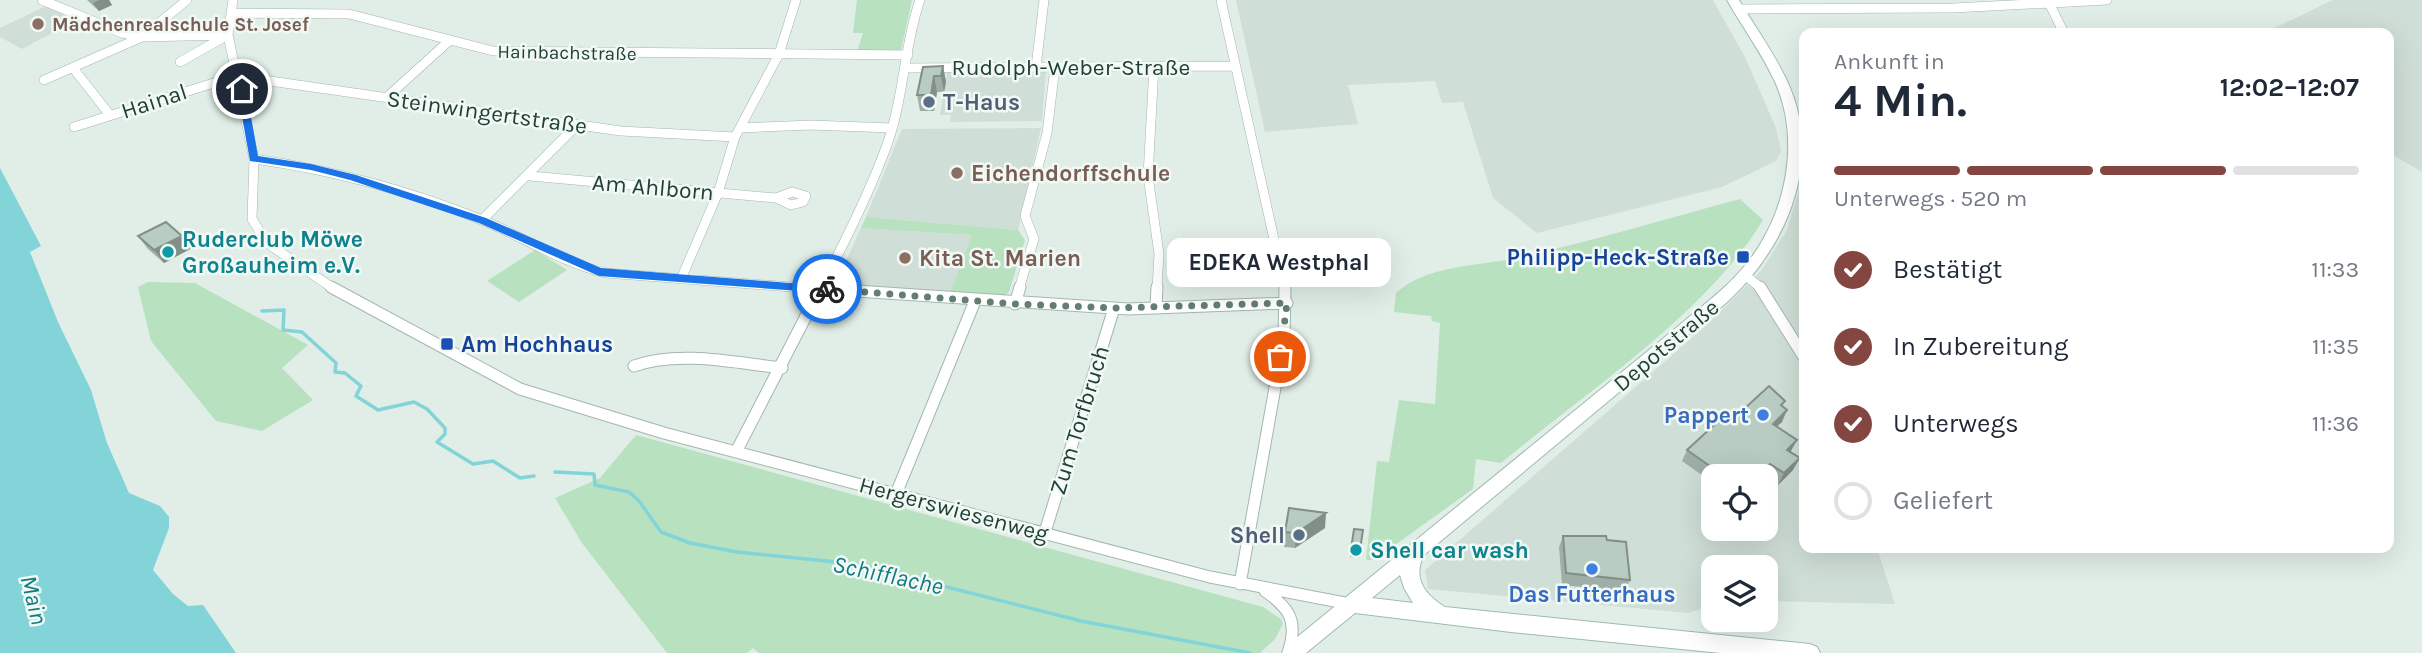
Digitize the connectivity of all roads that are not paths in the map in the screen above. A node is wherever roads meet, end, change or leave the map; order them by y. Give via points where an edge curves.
1 (42, 0) edge
2 (187, 0) edge
3 (233, 0) edge
4 (796, 0) edge
5 (920, 0) edge
6 (1044, 0) edge
7 (1221, 0) edge
8 (2107, 0) edge
9 (2049, 3) junction
10 (1735, 4) edge
11 (231, 13) junction
12 (2062, 28) edge
13 (228, 35) junction
14 (142, 37) junction
15 (449, 41) junction
16 (779, 54) junction
17 (908, 55) junction
18 (180, 62) dead end
19 (1154, 66) junction
20 (1236, 66) junction
21 (1036, 67) junction
22 (1055, 67) junction
23 (73, 68) junction
24 (906, 68) junction
25 (239, 78) junction
26 (44, 80) dead end
27 (386, 98) junction
28 (110, 116) junction
29 (577, 125) junction
30 (74, 127) dead end
31 (891, 128) junction
32 (738, 132) junction
33 (254, 159) junction
34 (530, 176) junction
35 (718, 193) junction
36 (776, 198) dead end
37 (482, 220) junction
38 (1745, 275) junction
39 (681, 279) junction
40 (821, 289) junction
41 (975, 301) junction
42 (1287, 303) junction
43 (1015, 304) junction
44 (1156, 307) junction
45 (1114, 308) junction
46 (1799, 349) edge
47 (634, 366) dead end
48 (782, 368) junction
49 (737, 452) junction
50 (896, 494) junction
51 (1045, 532) junction
52 (1419, 549) junction
53 (1240, 584) junction
54 (1260, 588) junction
55 (1350, 604) junction
56 (1444, 617) junction
57 (1290, 653) edge
58 (1810, 653) edge

1 - 14 street
2 - 14 street
3 - 11 street
4 - 16 street
5 - 17 street via 910,28
6 - 21 street
7 - 20 street
8 - 9 street
9 - 10 street via 1953,8
9 - 12 street
10 - 38 main road, Depotstraße via 1782,85 1794,148 1792,182 1780,218
11 - 13 street
11 - 15 street, Hainbachstraße via 349,14
13 - 14 street
13 - 18 street
13 - 25 street, Hergerswiesenweg
14 - 23 street
15 - 16 street, Hainbachstraße via 493,51
15 - 27 street
16 - 17 street, Hainbachstraße
16 - 32 street
17 - 24 street
19 - 20 street, Rudolph-Weber-Straße
19 - 22 street, Rudolph-Weber-Straße
19 - 44 street via 1147,176 1159,254
20 - 42 street
21 - 22 street, Rudolph-Weber-Straße
21 - 24 street, Rudolph-Weber-Straße
22 - 43 street via 1048,133 1025,216 1033,243
23 - 26 street
23 - 28 street, Hainal
24 - 31 street
25 - 27 street, Steinwingertstraße
25 - 28 street, Hainal
25 - 33 street, Hergerswiesenweg
27 - 29 street, Steinwingertstraße
28 - 30 street, Hainal
29 - 32 street, Steinwingertstraße via 643,133
29 - 34 street
31 - 32 street, Steinwingertstraße via 818,125
31 - 40 street
32 - 35 street
33 - 37 street via 328,170
33 - 49 street, Hergerswiesenweg via 252,219 267,243 316,279 507,384
34 - 35 street, Am Ahlborn
34 - 37 street
35 - 36 street, Am Ahlborn
35 - 39 street
37 - 39 street via 592,270
38 - 46 street via 1764,290
38 - 52 main road, Depotstraße
39 - 40 street
40 - 41 street
40 - 48 street
41 - 43 street
41 - 50 street
42 - 44 street
42 - 53 street
43 - 45 street
44 - 45 street
45 - 51 street, Zum Torfbruch
47 - 48 street via 641,361 674,361
48 - 49 street
49 - 50 street, Hergerswiesenweg
50 - 51 street, Hergerswiesenweg
51 - 53 street, Hergerswiesenweg
52 - 55 main road, Depotstraße
52 - 56 main road via 1409,567 1412,589
53 - 54 street, Hergerswiesenweg
54 - 55 street, Hergerswiesenweg
54 - 57 street via 1294,616
55 - 56 main road
55 - 57 main road, Depotstraße
56 - 58 main road

